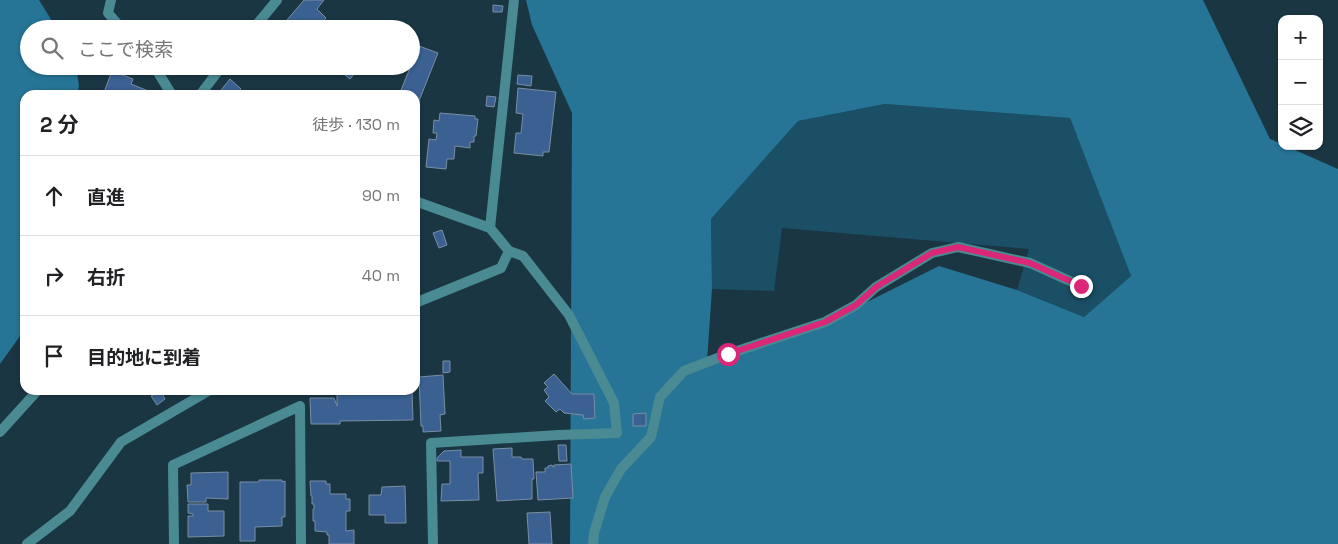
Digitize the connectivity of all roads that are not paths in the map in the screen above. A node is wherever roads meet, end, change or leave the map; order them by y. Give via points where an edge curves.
1 (111, 0) edge
2 (277, 0) edge
3 (514, 0) edge
4 (114, 20) edge
5 (260, 20) edge
6 (160, 75) edge
7 (215, 75) edge
8 (169, 90) edge
9 (204, 90) edge
10 (420, 203) edge
11 (490, 228) junction
12 (510, 251) junction
13 (1081, 286) dead end
14 (420, 301) edge
15 (33, 395) edge
16 (201, 395) edge
17 (0, 432) edge
18 (26, 544) edge
19 (174, 544) edge
20 (301, 544) edge
21 (433, 544) edge
22 (593, 544) edge

1 - 4 street via 108,14
2 - 5 street
3 - 11 street
6 - 8 street
7 - 9 street
10 - 11 street
11 - 12 street
12 - 14 street via 501,268
12 - 21 street via 523,256 568,315 614,403 617,433 431,443
13 - 22 street via 1030,263 958,247 932,253 876,287 856,305 825,322 684,371 660,397 651,437 621,469 605,497
15 - 17 street
16 - 18 street via 121,442 70,511
19 - 20 street via 173,465 300,406

